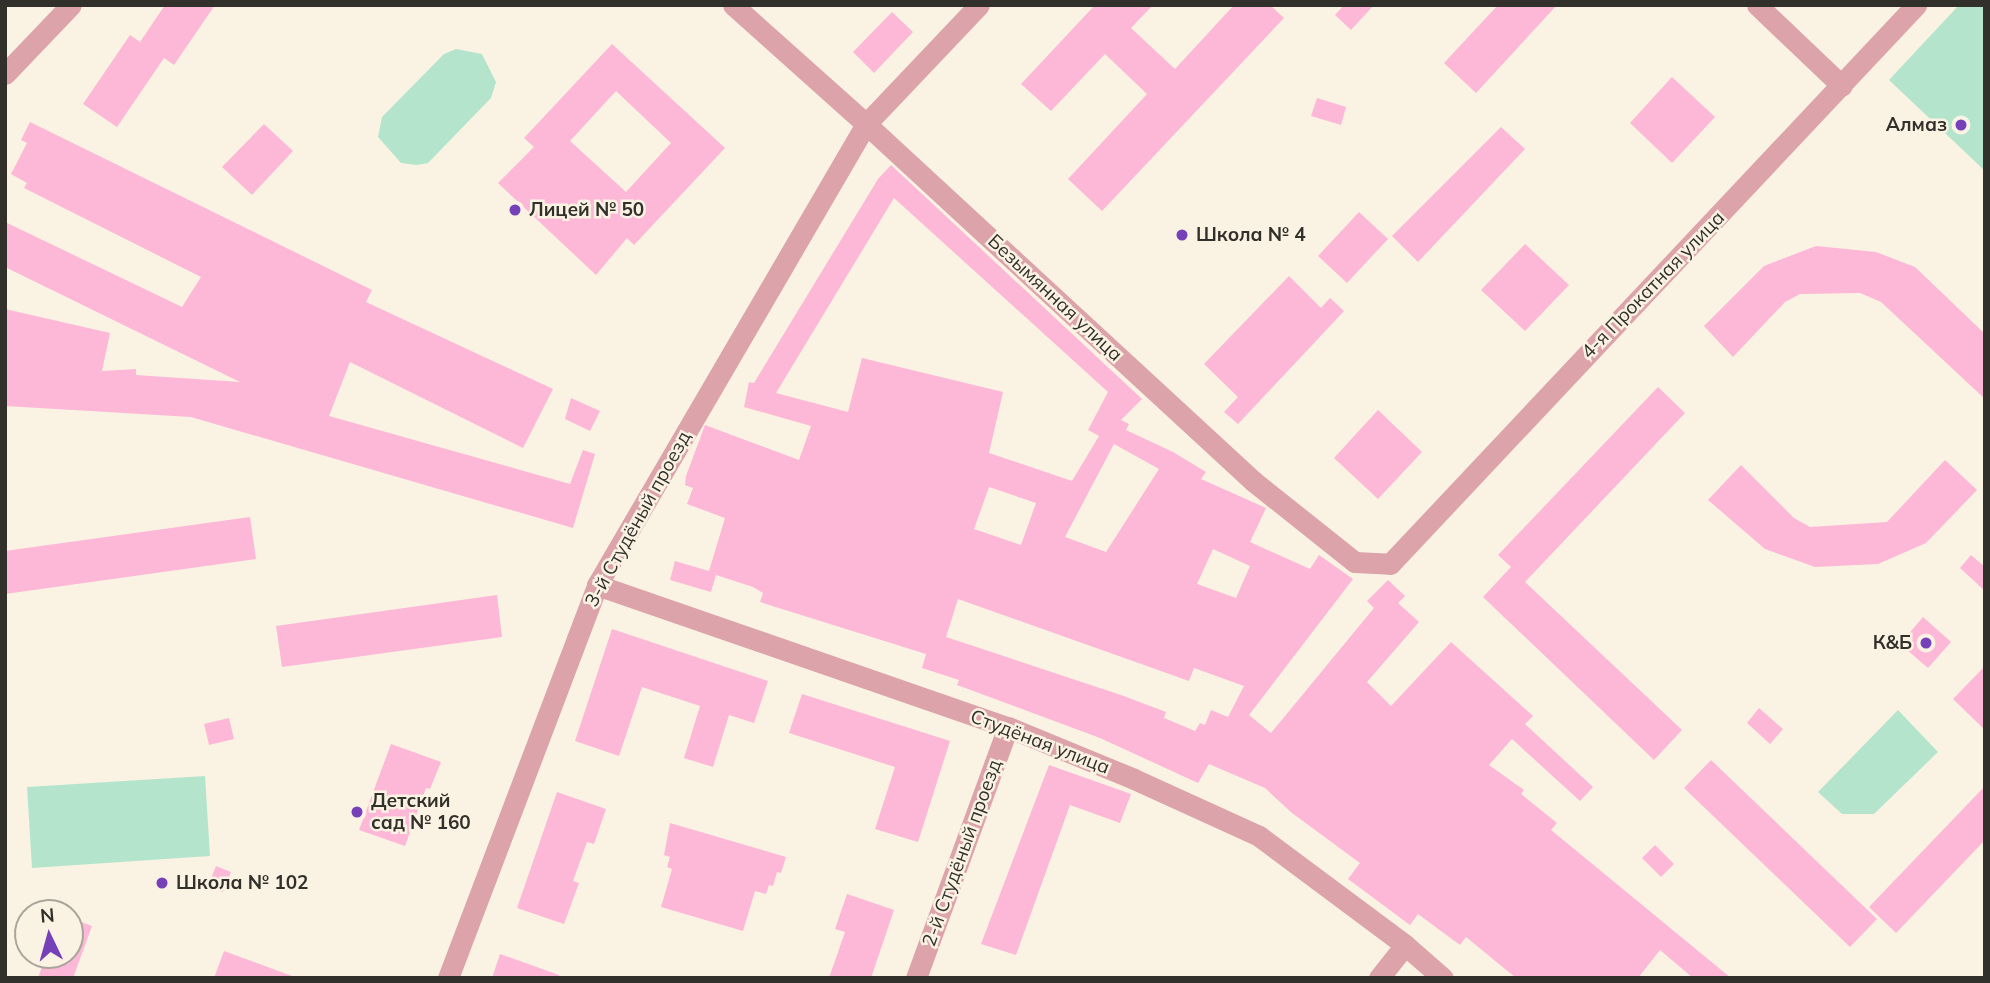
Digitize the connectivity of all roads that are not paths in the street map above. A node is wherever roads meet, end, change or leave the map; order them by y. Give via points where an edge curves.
1 (71, 5) edge
2 (733, 5) edge
3 (979, 5) edge
4 (1757, 5) edge
5 (1916, 5) edge
6 (5, 74) edge
7 (1842, 86) junction
8 (866, 124) junction
9 (1390, 564) joint
10 (597, 586) junction
11 (1008, 727) junction
12 (1405, 945) junction
13 (448, 978) edge
14 (916, 978) edge
15 (1379, 978) edge
16 (1443, 978) edge

1 - 6 street
2 - 8 street, Безымянная улица
3 - 8 street, 3-й Студёный проезд
4 - 7 street
5 - 7 street, 4-я Прокатная улица
7 - 9 street, 4-я Прокатная улица
8 - 9 street, Безымянная улица via 1253,481 1355,562
8 - 10 street, 3-й Студёный проезд
10 - 11 street, Студёная улица
10 - 13 street, 3-й Студёный проезд
11 - 12 street, Студёная улица via 1259,836
11 - 14 street, 2-й Студёный проезд
12 - 15 street
12 - 16 street, Студёная улица

